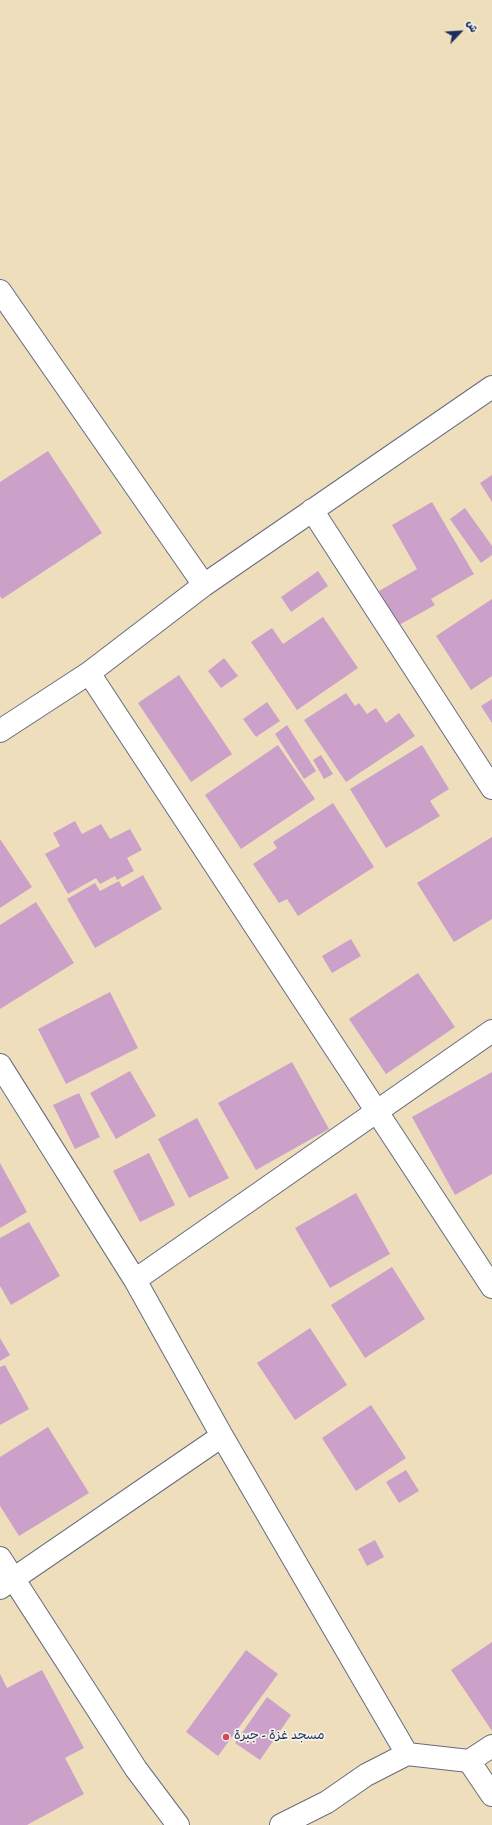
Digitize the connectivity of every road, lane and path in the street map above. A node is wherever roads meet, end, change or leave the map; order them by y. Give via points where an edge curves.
1 (0, 291) edge
2 (492, 387) edge
3 (312, 510) junction
4 (204, 585) junction
5 (89, 673) junction
6 (0, 731) edge
7 (492, 788) edge
8 (492, 1031) edge
9 (0, 1065) edge
10 (377, 1111) junction
11 (135, 1280) junction
12 (492, 1287) edge
13 (222, 1436) junction
14 (0, 1558) edge
15 (7, 1583) edge
16 (492, 1746) edge
17 (407, 1754) junction
18 (469, 1761) junction
19 (492, 1795) edge
20 (178, 1825) edge
21 (281, 1825) edge

1 - 4 street
2 - 3 street
3 - 4 street
3 - 7 street
4 - 5 street
5 - 6 street
5 - 10 street
8 - 10 street
9 - 11 street
10 - 11 street
10 - 12 street
11 - 13 street
13 - 15 street
13 - 17 street
14 - 15 street
15 - 20 street
16 - 18 street
17 - 18 street
17 - 21 street via 366,1775 327,1802
18 - 19 street

